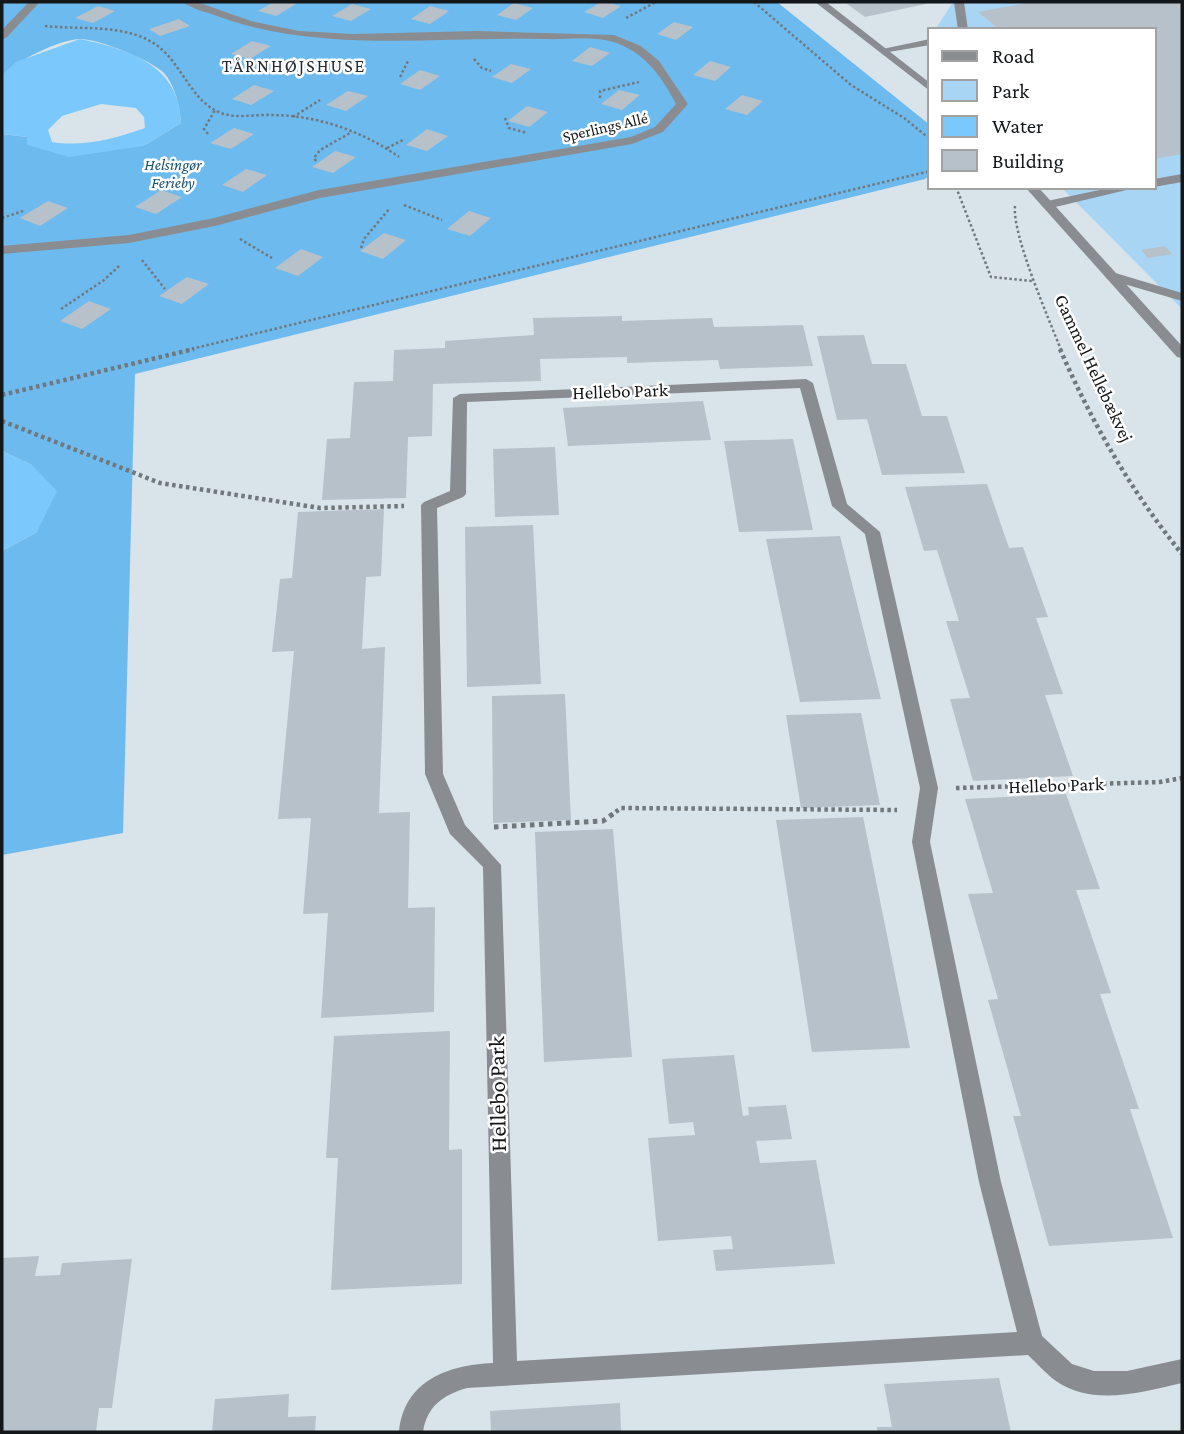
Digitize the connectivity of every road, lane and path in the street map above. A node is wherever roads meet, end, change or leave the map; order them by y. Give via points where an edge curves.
1 (34, 2) edge
2 (188, 2) edge
3 (754, 2) edge
4 (820, 2) edge
5 (959, 2) edge
6 (16, 22) junction
7 (963, 28) edge
8 (2, 36) edge
9 (928, 42) edge
10 (883, 50) junction
11 (667, 75) junction
12 (928, 86) edge
13 (600, 98) dead end
14 (320, 100) dead end
15 (215, 110) junction
16 (293, 117) junction
17 (352, 132) junction
18 (208, 134) dead end
19 (928, 137) edge
20 (405, 139) dead end
21 (387, 148) junction
22 (316, 161) dead end
23 (928, 171) edge
24 (420, 177) junction
25 (1182, 178) edge
26 (1156, 183) edge
27 (957, 189) edge
28 (1111, 189) edge
29 (1039, 195) edge
30 (395, 201) dead end
31 (23, 211) dead end
32 (2, 218) edge
33 (129, 239) junction
34 (360, 248) dead end
35 (2, 250) edge
36 (130, 256) junction
37 (1112, 276) junction
38 (1033, 281) junction
39 (164, 289) dead end
40 (1182, 298) edge
41 (61, 309) dead end
42 (1182, 354) edge
43 (2, 395) edge
44 (2, 421) edge
45 (429, 505) junction
46 (1182, 554) edge
47 (1182, 778) edge
48 (929, 788) junction
49 (926, 810) junction
50 (457, 829) junction
51 (1032, 1343) junction
52 (1182, 1371) edge
53 (505, 1373) junction
54 (411, 1432) edge

1 - 6 street
2 - 11 street, Sperlings Allé via 247,24 299,34 614,38 634,44
3 - 19 path via 851,85
4 - 10 street
5 - 7 street
6 - 8 street
6 - 15 path via 94,28 150,41
9 - 10 street
10 - 12 street
11 - 13 path via 609,87 600,91
11 - 24 street, Sperlings Allé via 682,104 670,123 652,135
14 - 16 path
15 - 16 path
15 - 18 path via 204,129
16 - 17 path
17 - 21 path
17 - 22 path via 320,150
20 - 21 path
21 - 24 path
23 - 43 path
24 - 33 street, Sperlings Allé via 319,194
25 - 26 street
27 - 38 path via 991,277
28 - 29 street
29 - 37 street
29 - 38 path, Gammel Hellebækvej via 1014,207
30 - 34 path
31 - 32 path
33 - 35 street, Sperlings Allé
33 - 36 path
36 - 39 path via 146,262
36 - 41 path
37 - 40 street
37 - 42 street
38 - 46 path, Gammel Hellebækvej via 1067,363 1113,454
44 - 45 path via 160,483 320,508
45 - 48 street, Hellebo Park via 458,494 460,398 806,383 840,506 872,532
45 - 50 street, Hellebo Park via 434,774
47 - 48 path, Hellebo Park
48 - 49 street, Hellebo Park
49 - 50 path via 621,808 603,821
49 - 51 street, Hellebo Park via 920,842 990,1182
50 - 53 street, Hellebo Park via 492,865
51 - 52 street via 1065,1373 1094,1383 1127,1383
51 - 53 street
53 - 54 street via 467,1376 430,1390 418,1406

